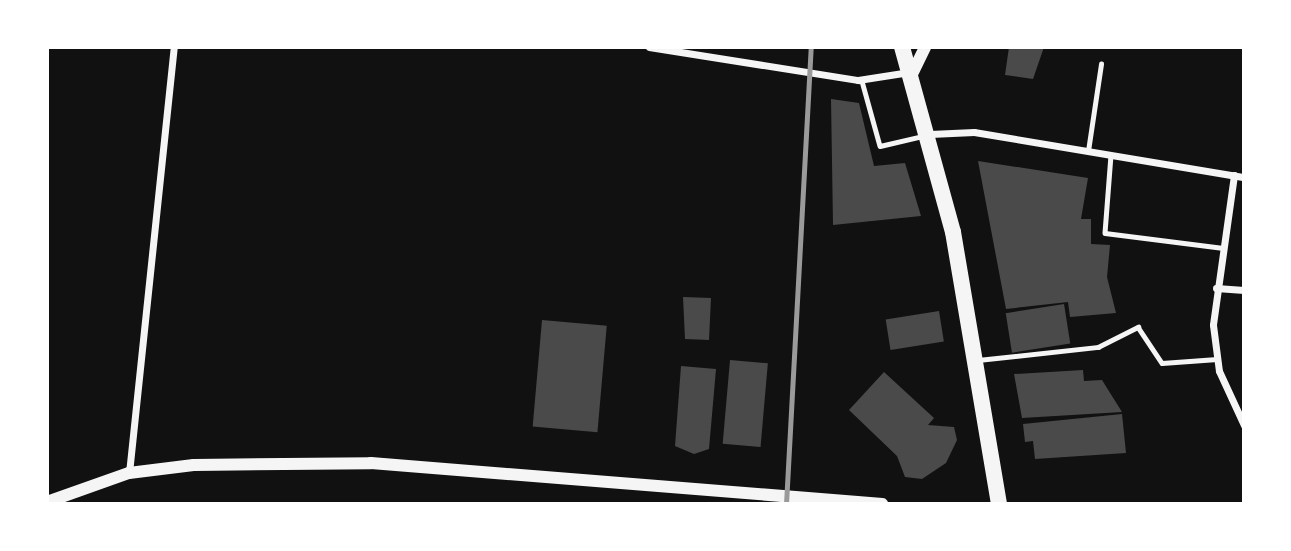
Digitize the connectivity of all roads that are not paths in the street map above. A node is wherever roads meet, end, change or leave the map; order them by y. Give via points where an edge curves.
1 (174, 47) edge
2 (649, 47) edge
3 (902, 47) edge
4 (925, 47) edge
5 (1101, 64) dead end
6 (913, 72) junction
7 (862, 81) junction
8 (930, 134) junction
9 (1088, 151) junction
10 (1111, 155) junction
11 (1234, 175) junction
12 (1244, 177) edge
13 (1223, 248) junction
14 (1216, 288) junction
15 (1244, 290) edge
16 (1217, 359) junction
17 (977, 360) junction
18 (1244, 425) edge
19 (129, 473) junction
20 (47, 502) edge
21 (882, 504) edge
22 (999, 504) edge

1 - 19 street
2 - 7 street
3 - 6 highway
4 - 6 main road
5 - 9 lane
6 - 7 street
6 - 8 highway
7 - 8 lane via 880,146
8 - 9 street via 965,131
8 - 17 highway
9 - 10 street
10 - 11 street
10 - 13 lane via 1105,233
11 - 12 street
11 - 13 street
13 - 14 street
14 - 15 street
14 - 16 street
16 - 17 lane via 1162,363 1138,327 1098,347
16 - 18 street
17 - 22 highway
19 - 20 main road
19 - 21 main road via 194,465 371,463

